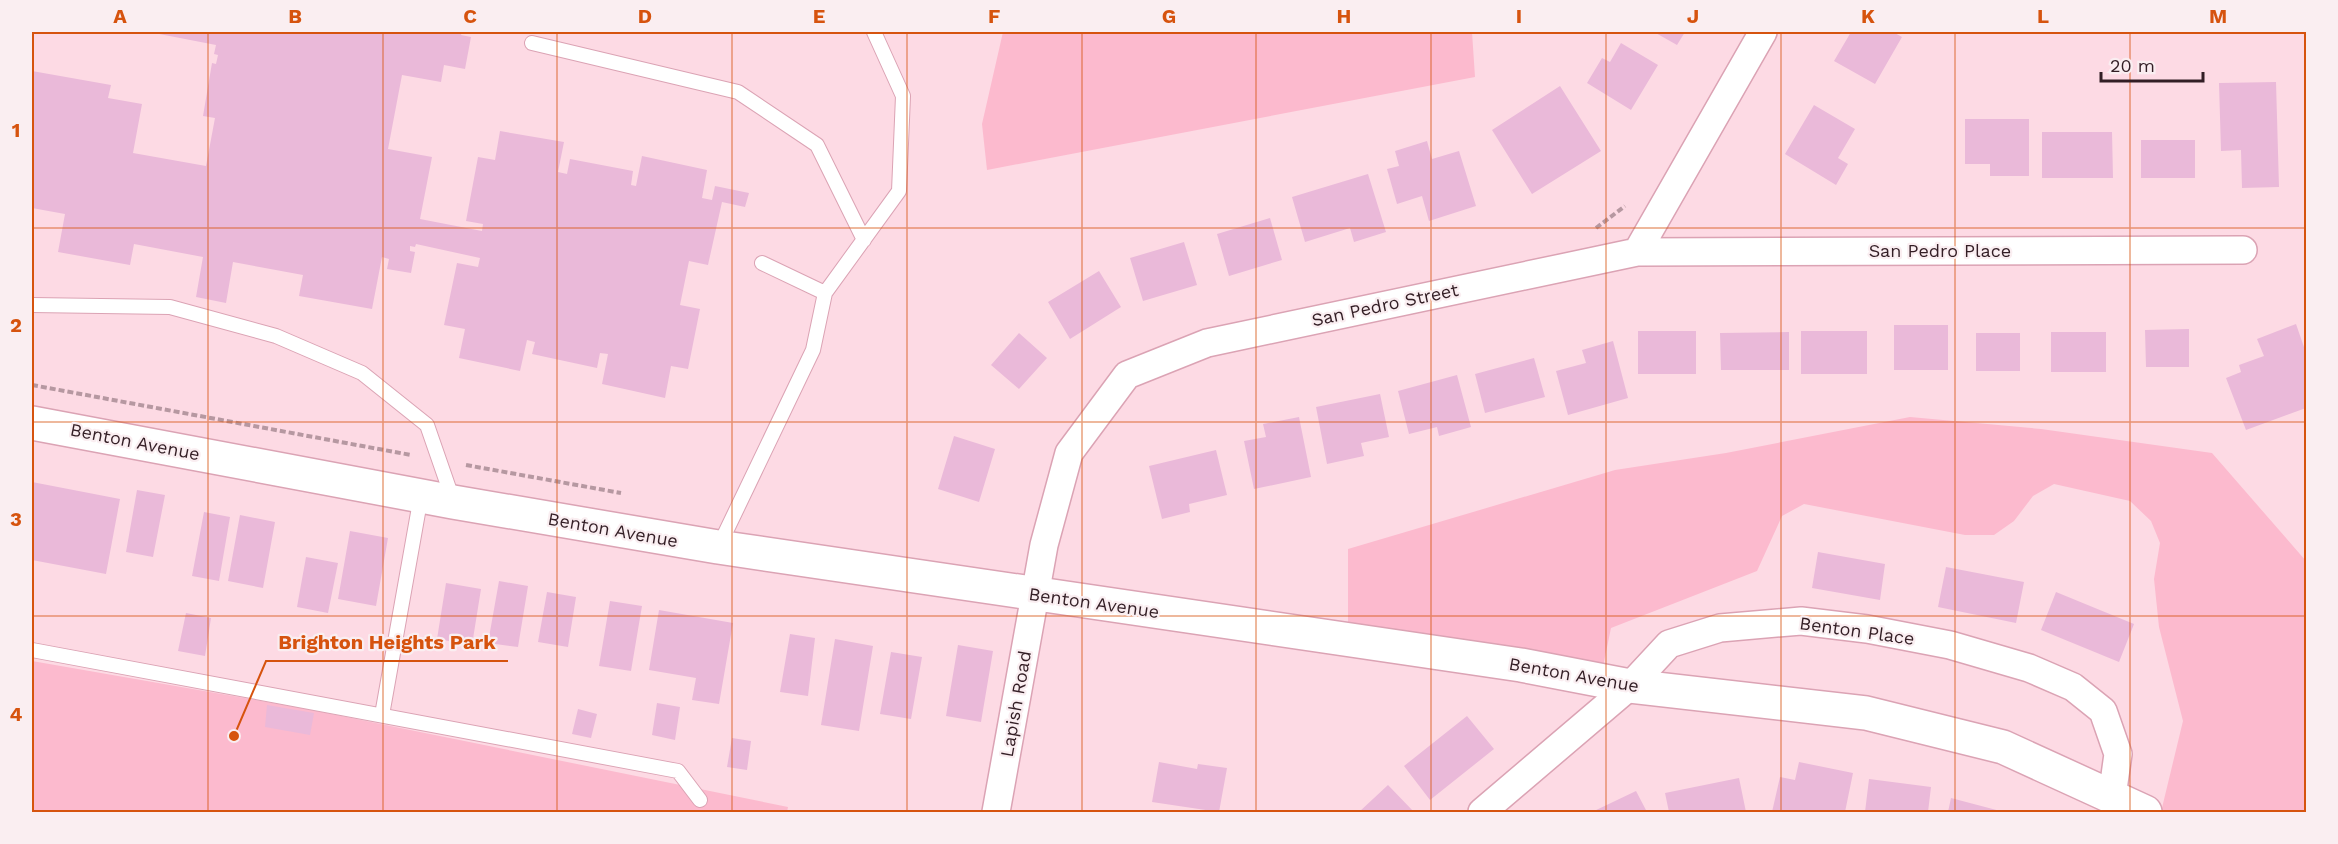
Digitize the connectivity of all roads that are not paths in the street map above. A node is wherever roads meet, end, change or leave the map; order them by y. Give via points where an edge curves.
1 (874, 32) edge
2 (1763, 32) edge
3 (532, 43) dead end
4 (864, 240) junction
5 (2243, 250) dead end
6 (1637, 252) junction
7 (762, 263) dead end
8 (825, 293) junction
9 (32, 305) edge
10 (32, 423) edge
11 (421, 496) junction
12 (453, 502) junction
13 (718, 547) junction
14 (1035, 595) junction
15 (32, 650) edge
16 (1630, 686) junction
17 (382, 715) junction
18 (2112, 797) junction
19 (700, 800) dead end
20 (996, 813) edge
21 (1482, 813) edge
22 (2145, 813) edge

1 - 4 lane via 903,96 899,191
2 - 6 street
3 - 4 lane via 738,92 817,145
4 - 8 lane
5 - 6 street, San Pedro Place
6 - 14 street, San Pedro Street via 1207,344 1127,375 1069,453
7 - 8 lane
8 - 13 lane via 813,350
9 - 12 lane via 170,307 276,336 362,373 426,425
10 - 11 main road, Benton Avenue
11 - 12 main road, Benton Avenue
11 - 17 lane
12 - 13 main road, Benton Avenue
13 - 14 main road, Benton Avenue
14 - 16 main road, Benton Avenue via 1509,663
14 - 20 street, Lapish Road
15 - 17 lane
16 - 18 main road, Benton Avenue via 1866,712 2003,747
16 - 18 street, Benton Place via 1670,644 1720,628 1801,621 1950,645 2029,668 2073,687 2103,711 2118,754
16 - 21 street, Benton Place
17 - 19 lane via 678,771
18 - 22 main road, Benton Avenue

